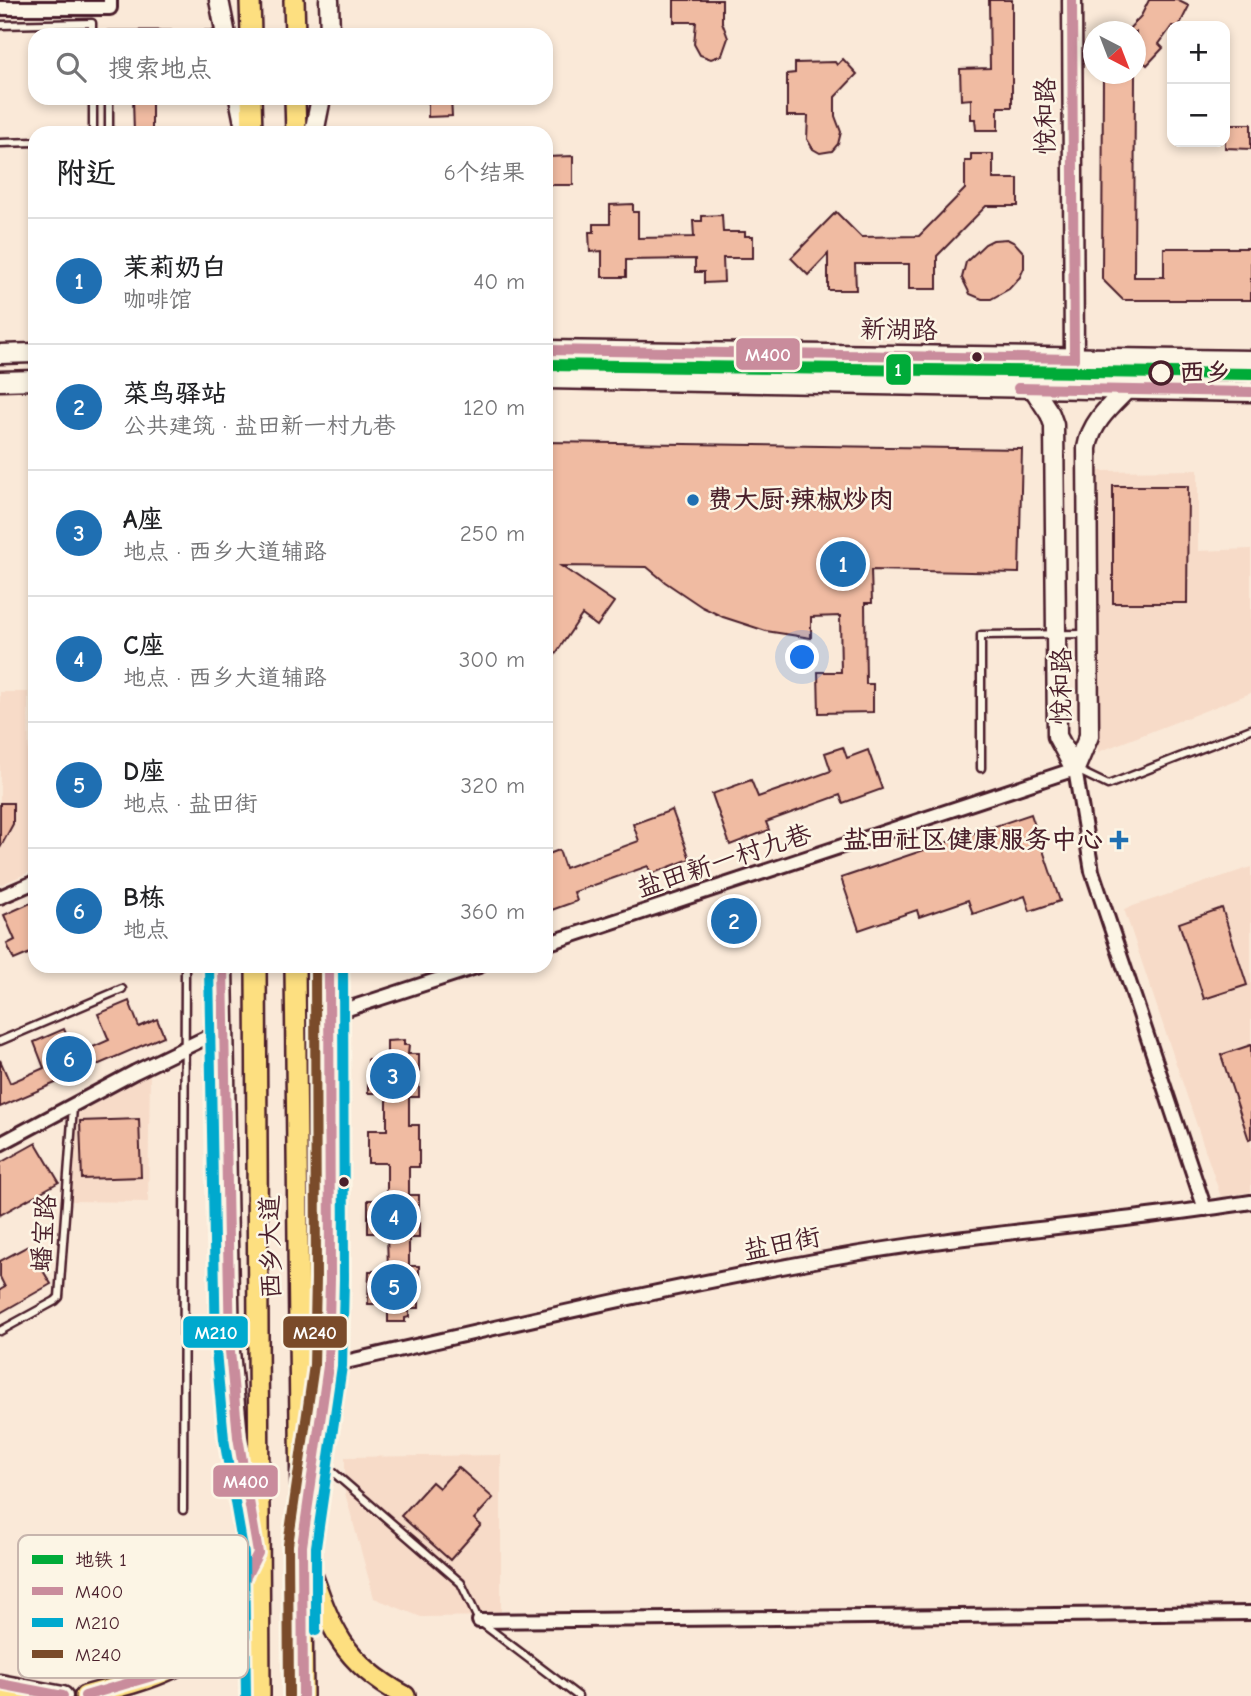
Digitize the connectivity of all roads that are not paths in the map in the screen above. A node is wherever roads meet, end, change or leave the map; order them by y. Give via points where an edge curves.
1 (110, 0) edge
2 (219, 0) edge
3 (250, 0) edge
4 (294, 0) edge
5 (329, 0) edge
6 (1072, 0) edge
7 (18, 4) edge
8 (59, 4) edge
9 (0, 8) edge
10 (0, 25) edge
11 (92, 28) edge
12 (225, 28) edge
13 (251, 28) edge
14 (295, 28) edge
15 (330, 28) edge
16 (93, 105) edge
17 (108, 105) edge
18 (240, 105) edge
19 (251, 105) edge
20 (295, 105) edge
21 (320, 105) edge
22 (93, 126) edge
23 (109, 126) edge
24 (245, 126) edge
25 (252, 126) edge
26 (296, 126) edge
27 (315, 126) edge
28 (28, 142) edge
29 (0, 143) edge
30 (553, 350) edge
31 (28, 353) edge
32 (0, 354) edge
33 (1074, 359) junction
34 (1251, 360) edge
35 (553, 379) edge
36 (28, 380) edge
37 (0, 381) edge
38 (1033, 388) junction
39 (1126, 390) junction
40 (1251, 392) edge
41 (1056, 634) junction
42 (1089, 634) junction
43 (1251, 729) edge
44 (981, 768) dead end
45 (1075, 769) junction
46 (28, 885) edge
47 (0, 897) edge
48 (553, 942) edge
49 (185, 973) edge
50 (223, 973) edge
51 (256, 973) edge
52 (295, 973) edge
53 (329, 973) edge
54 (458, 973) edge
55 (122, 989) dead end
56 (329, 1015) junction
57 (224, 1029) junction
58 (0, 1041) edge
59 (184, 1048) junction
60 (73, 1105) junction
61 (0, 1144) edge
62 (1251, 1202) edge
63 (1205, 1209) junction
64 (0, 1331) edge
65 (328, 1366) junction
66 (308, 1455) junction
67 (183, 1510) dead end
68 (302, 1546) junction
69 (258, 1553) junction
70 (248, 1573) edge
71 (1251, 1613) edge
72 (479, 1621) junction
73 (148, 1678) edge
74 (0, 1684) edge
75 (0, 1694) edge
76 (34, 1696) edge
77 (63, 1696) edge
78 (85, 1696) edge
79 (260, 1696) edge
80 (303, 1696) edge
81 (405, 1696) edge
82 (578, 1696) edge

1 - 8 street via 110,8
2 - 12 street
3 - 13 main road
4 - 14 main road
5 - 15 street
6 - 33 street, 悦和路
7 - 8 street
7 - 9 street
10 - 11 lane via 92,23
16 - 22 lane
17 - 23 lane
18 - 24 street
19 - 25 main road
20 - 26 main road
21 - 27 street
28 - 29 lane
30 - 33 street, 新湖路
31 - 32 street
33 - 34 street, 新湖路
35 - 38 street
36 - 37 street
38 - 39 street
38 - 41 street, 悦和路 via 1054,425
39 - 40 street
39 - 42 street, 悦和路 via 1098,420 1087,448
41 - 42 lane
41 - 44 lane via 981,635
41 - 45 street, 悦和路 via 1057,736
42 - 45 street, 悦和路 via 1089,736
43 - 45 lane via 1108,785
45 - 48 street, 盐田新一村九巷
45 - 63 street via 1092,871
46 - 47 street
49 - 59 lane
50 - 57 street
51 - 69 main road, 西乡大道
52 - 66 main road, 西乡大道
53 - 56 street
54 - 56 street
55 - 58 lane
56 - 65 street
57 - 59 street
57 - 69 street via 230,1350 238,1437
59 - 60 street
59 - 67 lane
60 - 61 street
60 - 64 lane, 蟠宝路 via 59,1297
62 - 63 street, 盐田街
63 - 65 street, 盐田街 via 961,1237 830,1258 607,1301
65 - 66 street
66 - 68 main road, 西乡大道
66 - 72 lane via 328,1466 461,1583
68 - 80 main road, 西乡大道
68 - 81 main road via 345,1649 377,1681
69 - 70 main road
69 - 79 main road, 西乡大道
71 - 72 street
72 - 82 lane
73 - 78 main road
74 - 77 street
75 - 76 main road

